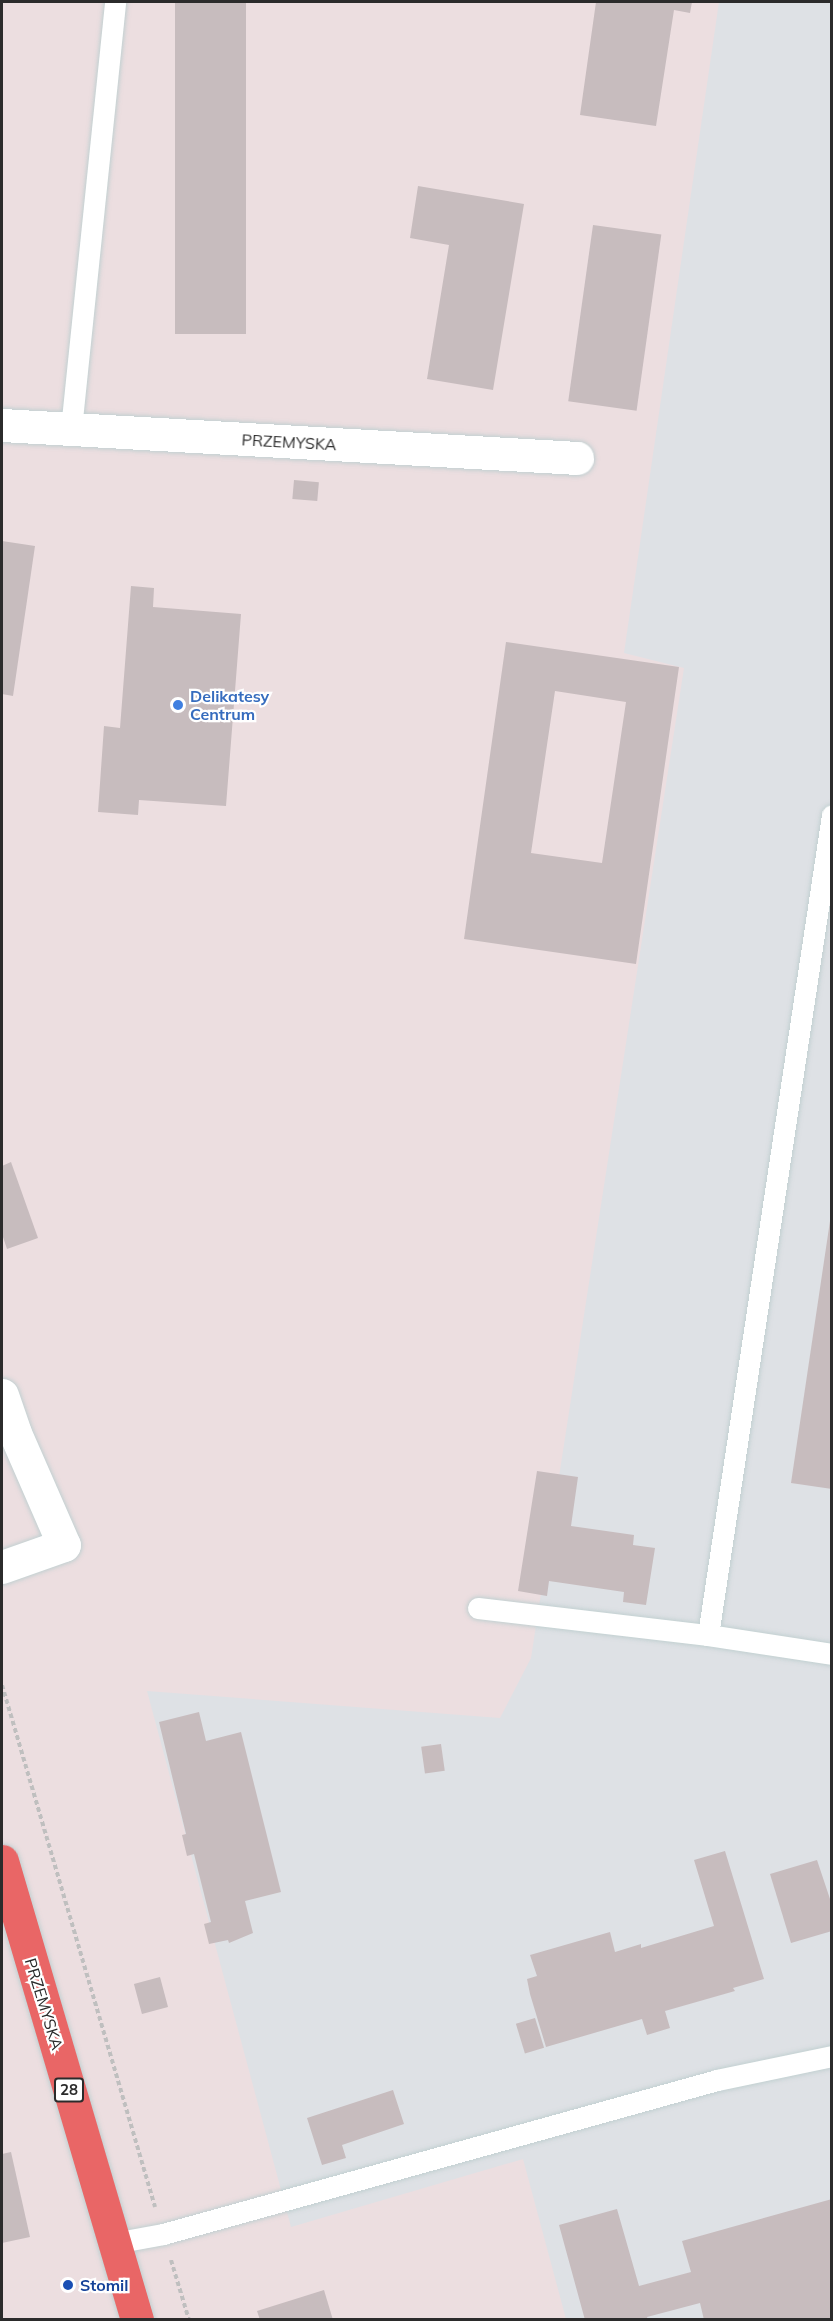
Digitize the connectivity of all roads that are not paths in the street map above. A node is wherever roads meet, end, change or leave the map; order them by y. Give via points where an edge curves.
1 (115, 2) edge
2 (2, 425) edge
3 (71, 429) junction
4 (577, 458) dead end
5 (831, 816) edge
6 (2, 1395) edge
7 (8, 1425) edge
8 (2, 1567) edge
9 (478, 1608) dead end
10 (708, 1635) junction
11 (831, 1654) edge
12 (2, 1861) edge
13 (831, 2056) edge
14 (114, 2243) junction
15 (137, 2319) edge

1 - 3 lane
2 - 3 street, PRZEMYSKA
3 - 4 street, PRZEMYSKA
5 - 10 lane
6 - 7 street
7 - 8 street via 64,1545
9 - 10 lane
10 - 11 lane
12 - 14 main road, PRZEMYSKA / 28
13 - 14 lane via 717,2080 163,2234
14 - 15 main road, PRZEMYSKA / 28

